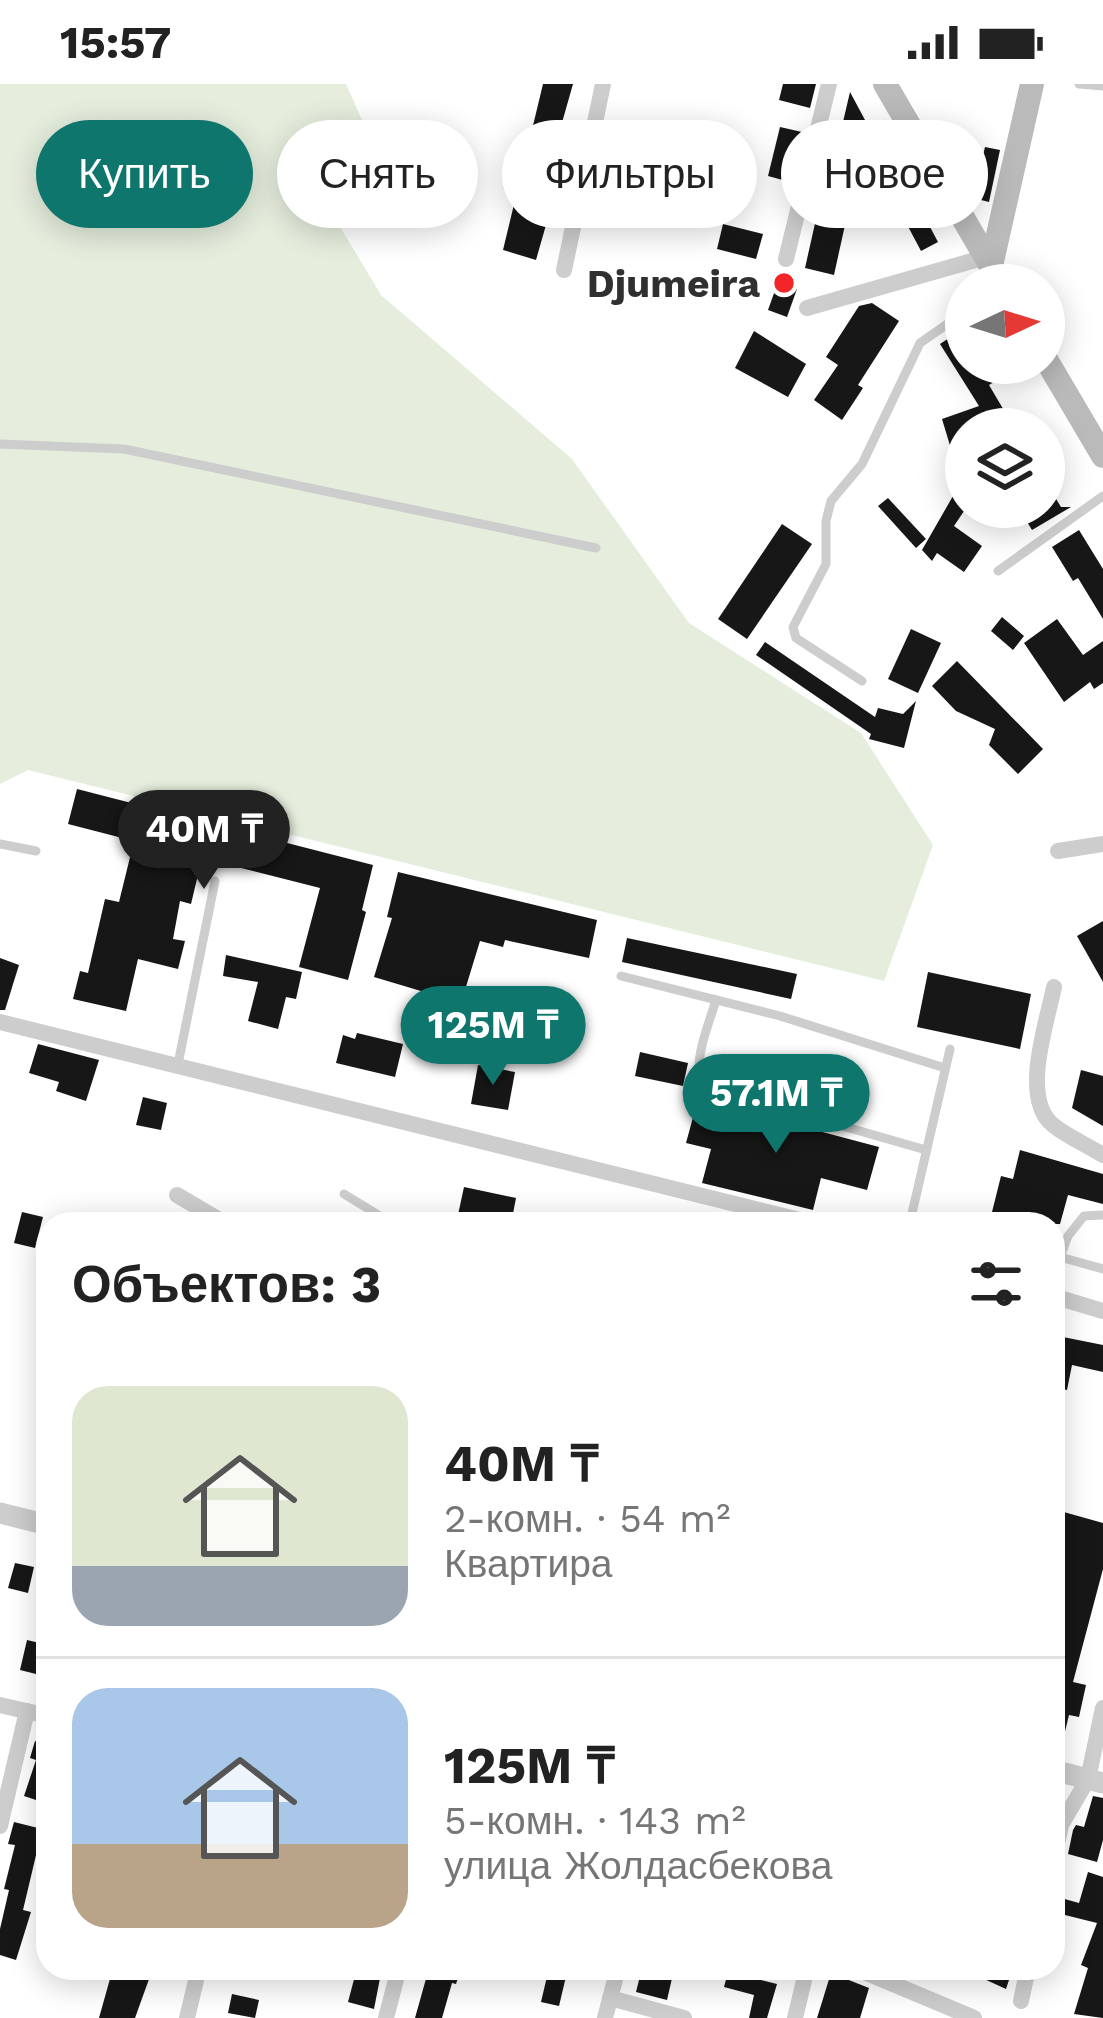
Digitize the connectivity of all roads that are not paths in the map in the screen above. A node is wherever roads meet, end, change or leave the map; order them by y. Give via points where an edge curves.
1 (603, 84) edge
2 (829, 84) edge
3 (885, 84) edge
4 (1032, 84) edge
5 (1079, 84) edge
6 (1103, 86) edge
7 (786, 260) dead end
8 (990, 264) edge
9 (994, 264) edge
10 (564, 270) dead end
11 (945, 279) edge
12 (807, 308) dead end
13 (945, 326) edge
14 (1065, 384) edge
15 (1091, 420) edge
16 (0, 444) edge
17 (1103, 456) edge
18 (1103, 496) edge
19 (596, 548) dead end
20 (998, 571) dead end
21 (862, 681) dead end
22 (0, 844) edge
23 (1103, 844) edge
24 (36, 851) dead end
25 (1058, 851) dead end
26 (214, 881) dead end
27 (621, 976) dead end
28 (1054, 987) dead end
29 (716, 1000) junction
30 (0, 1022) edge
31 (950, 1049) dead end
32 (178, 1064) junction
33 (945, 1068) junction
34 (926, 1150) junction
35 (1103, 1155) edge
36 (344, 1194) dead end
37 (176, 1195) dead end
38 (205, 1212) edge
39 (373, 1212) edge
40 (768, 1212) edge
41 (915, 1212) edge
42 (1103, 1215) edge
43 (1065, 1241) edge
44 (1065, 1258) edge
45 (1103, 1269) edge
46 (1065, 1300) edge
47 (1103, 1311) edge
48 (0, 1513) edge
49 (36, 1522) edge
50 (0, 1705) edge
51 (1103, 1708) edge
52 (27, 1711) junction
53 (36, 1713) edge
54 (1065, 1774) edge
55 (1096, 1781) edge
56 (1065, 1820) edge
57 (0, 1826) edge
58 (196, 1980) edge
59 (396, 1980) edge
60 (615, 1980) edge
61 (804, 1980) edge
62 (884, 1980) edge
63 (1025, 1980) edge
64 (610, 1998) junction
65 (1021, 2001) dead end
66 (187, 2018) edge
67 (386, 2018) edge
68 (605, 2018) edge
69 (684, 2018) edge
70 (795, 2018) edge
71 (974, 2018) edge

1 - 10 street
2 - 7 street
3 - 8 main road
4 - 9 main road
5 - 6 lane
11 - 12 street
13 - 21 lane via 920,343 862,464 831,501 826,564 794,627 796,638
14 - 15 main road
15 - 17 main road
16 - 19 lane via 124,449
18 - 20 lane
22 - 24 lane
23 - 25 street
26 - 32 lane
27 - 29 lane
28 - 35 street via 1038,1104 1050,1123
29 - 33 lane
29 - 34 lane via 698,1077 704,1086
30 - 32 street
31 - 33 lane
32 - 40 street
33 - 34 lane
34 - 41 lane
36 - 39 lane
37 - 38 street
42 - 43 lane via 1084,1216
44 - 45 lane
46 - 47 street
48 - 49 street
50 - 52 street
51 - 55 street
52 - 53 street
52 - 57 street
54 - 55 street
55 - 56 street
58 - 66 street
59 - 67 street
60 - 64 street
61 - 70 street
62 - 71 street
63 - 65 street
64 - 68 street
64 - 69 street

